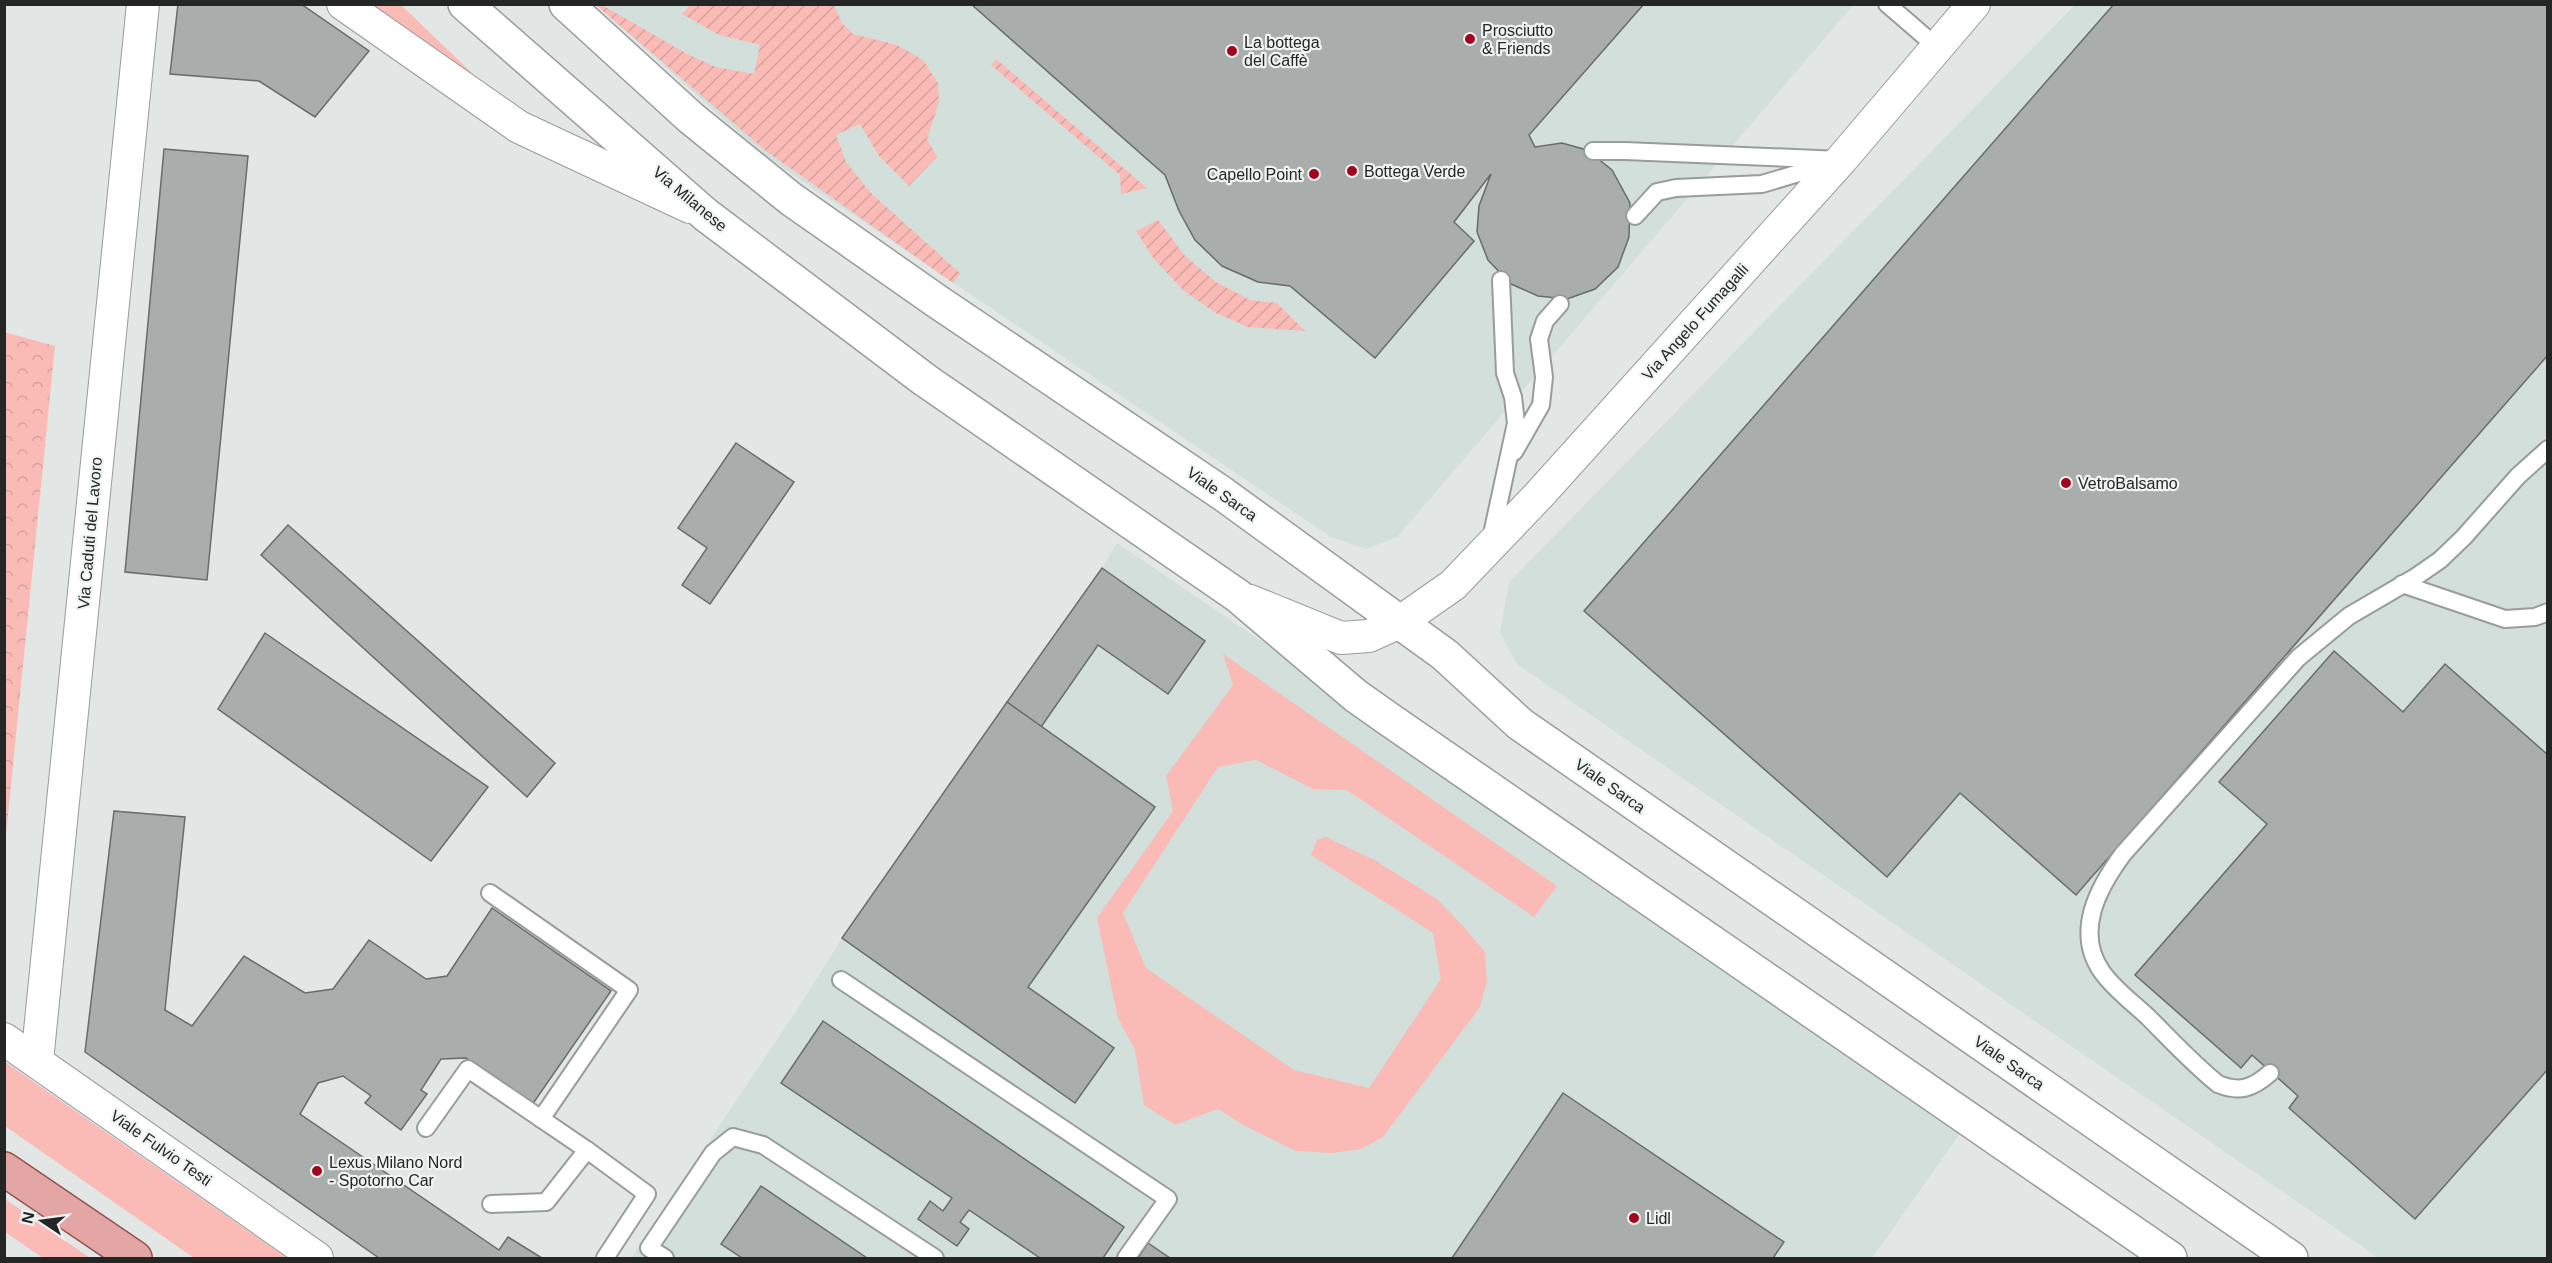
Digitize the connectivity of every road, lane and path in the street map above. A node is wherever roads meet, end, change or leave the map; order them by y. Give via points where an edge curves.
1 (143, 4) edge
2 (343, 4) edge
3 (465, 4) edge
4 (566, 4) edge
5 (1887, 4) edge
6 (1974, 4) edge
7 (1938, 48) junction
8 (1593, 151) dead end
9 (1841, 160) junction
10 (706, 215) junction
11 (1635, 216) dead end
12 (1501, 280) dead end
13 (1560, 304) dead end
14 (2547, 449) edge
15 (1508, 463) junction
16 (1489, 549) junction
17 (2402, 584) junction
18 (1238, 596) junction
19 (2547, 612) edge
20 (1401, 622) junction
21 (490, 893) dead end
22 (841, 980) dead end
23 (4, 1039) edge
24 (38, 1061) junction
25 (2270, 1073) dead end
26 (542, 1119) junction
27 (426, 1128) dead end
28 (587, 1150) junction
29 (4, 1169) edge
30 (491, 1204) dead end
31 (135, 1258) edge
32 (317, 1258) edge
33 (605, 1258) edge
34 (665, 1258) edge
35 (935, 1258) edge
36 (1126, 1258) edge
37 (2170, 1258) edge
38 (2290, 1258) edge

1 - 24 street, Via Caduti del Lavoro
2 - 10 street via 519,127
3 - 10 street, Via Milanese
4 - 20 street, Viale Sarca via 745,164 791,199 1223,494
5 - 7 lane
6 - 7 street, Via Angelo Fumagalli
7 - 9 street, Via Angelo Fumagalli
8 - 9 lane
9 - 11 lane via 1762,184 1657,192
9 - 16 street, Via Angelo Fumagalli
10 - 18 street, Via Milanese via 925,380
12 - 15 lane via 1505,373 1516,423
13 - 15 lane via 1545,321 1539,339 1544,377 1541,405
14 - 17 lane via 2453,548
15 - 16 lane
16 - 20 street, Via Angelo Fumagalli via 1454,585
17 - 19 lane via 2505,619
17 - 25 lane via 2349,616 2285,671 2123,854 2107,878 2092,913 2091,950 2103,972 2208,1076 2218,1084 2240,1090
18 - 20 street, Via Angelo Fumagalli via 1341,638 1369,636
18 - 37 street via 1356,696
20 - 38 street, Viale Sarca via 1445,655 1520,724
21 - 26 lane via 628,990
22 - 36 lane via 1168,1199
23 - 24 street, Viale Fulvio Testi
24 - 32 street, Viale Fulvio Testi
26 - 27 lane via 468,1070
26 - 28 lane
28 - 30 lane via 546,1202
28 - 33 lane via 647,1194
29 - 31 main road
34 - 35 lane via 649,1248 713,1154 733,1137 763,1145

